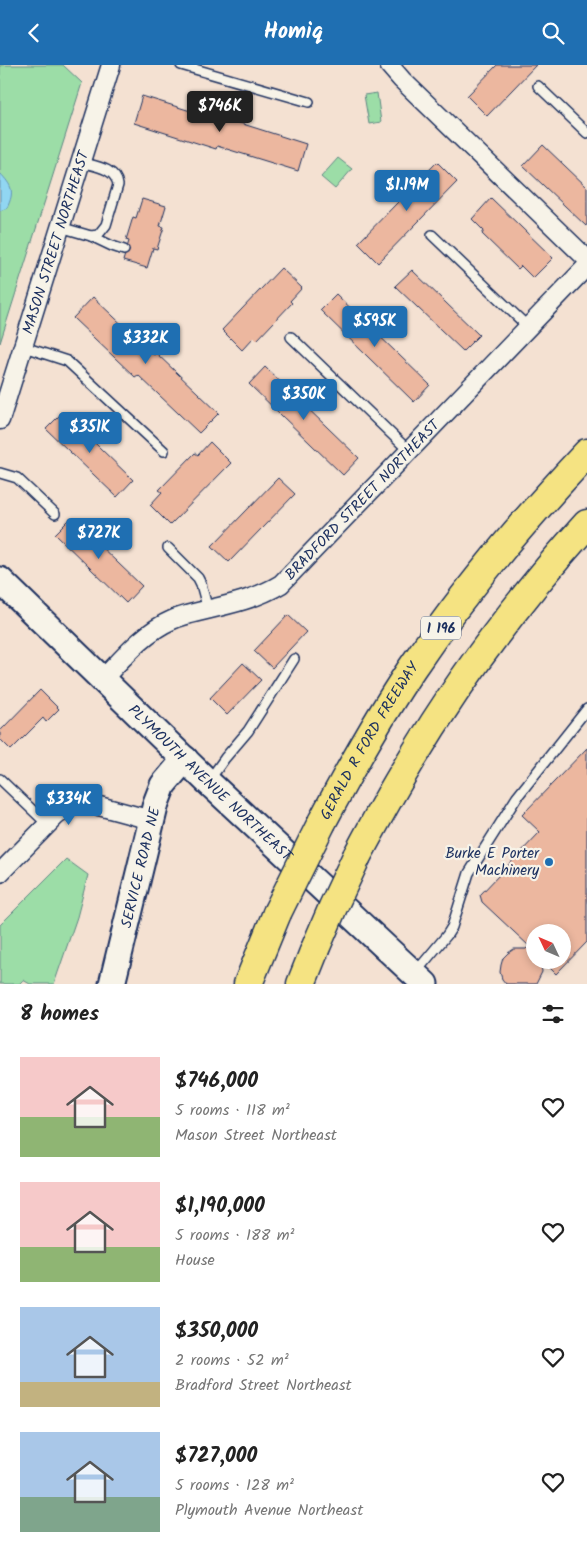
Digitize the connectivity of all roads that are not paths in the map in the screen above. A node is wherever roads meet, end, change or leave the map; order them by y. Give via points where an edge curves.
1 (111, 65) edge
2 (181, 65) edge
3 (389, 65) edge
4 (538, 87) dead end
5 (308, 102) dead end
6 (587, 133) edge
7 (80, 162) junction
8 (60, 227) junction
9 (432, 235) dead end
10 (91, 236) junction
11 (124, 250) dead end
12 (587, 259) edge
13 (587, 266) edge
14 (528, 327) junction
15 (291, 337) dead end
16 (24, 347) junction
17 (0, 420) edge
18 (164, 451) dead end
19 (409, 451) junction
20 (587, 453) edge
21 (0, 473) edge
22 (55, 514) dead end
23 (587, 524) edge
24 (168, 548) dead end
25 (0, 580) edge
26 (208, 610) junction
27 (294, 659) dead end
28 (102, 680) junction
29 (587, 709) edge
30 (185, 759) junction
31 (0, 779) edge
32 (208, 782) junction
33 (151, 821) junction
34 (47, 824) junction
35 (0, 873) edge
36 (419, 979) edge
37 (112, 984) edge
38 (248, 984) edge
39 (301, 984) edge

1 - 7 street, MASON STREET NORTHEAST
2 - 5 lane
3 - 12 street
4 - 6 lane
7 - 8 street, MASON STREET NORTHEAST
7 - 10 lane via 109,171 118,180 106,225 98,235
8 - 10 lane
8 - 16 street, MASON STREET NORTHEAST
9 - 14 lane
10 - 11 lane
13 - 14 street, BRADFORD STREET NORTHEAST
14 - 19 street, BRADFORD STREET NORTHEAST
15 - 19 lane
16 - 17 street, MASON STREET NORTHEAST
16 - 18 lane via 67,361
19 - 26 street, BRADFORD STREET NORTHEAST via 281,584 261,595
20 - 38 highway, GERALD R FORD FREEWAY / I 196, bridge via 492,560 413,667 322,822 277,913
21 - 22 lane via 17,478
23 - 39 highway, bridge via 542,576 438,717 357,856
24 - 26 lane via 198,578
25 - 28 main road, PLYMOUTH AVENUE NORTHEAST
26 - 28 street, BRADFORD STREET NORTHEAST via 173,619 158,627
27 - 32 lane via 248,731
28 - 30 main road, PLYMOUTH AVENUE NORTHEAST
29 - 36 lane via 517,797 469,873 452,927
30 - 32 main road, PLYMOUTH AVENUE NORTHEAST
30 - 33 main road, SERVICE ROAD NE via 163,785
31 - 34 lane
32 - 36 main road, PLYMOUTH AVENUE NORTHEAST
33 - 34 street via 88,803 65,808
33 - 37 main road, SERVICE ROAD NE
34 - 35 street

